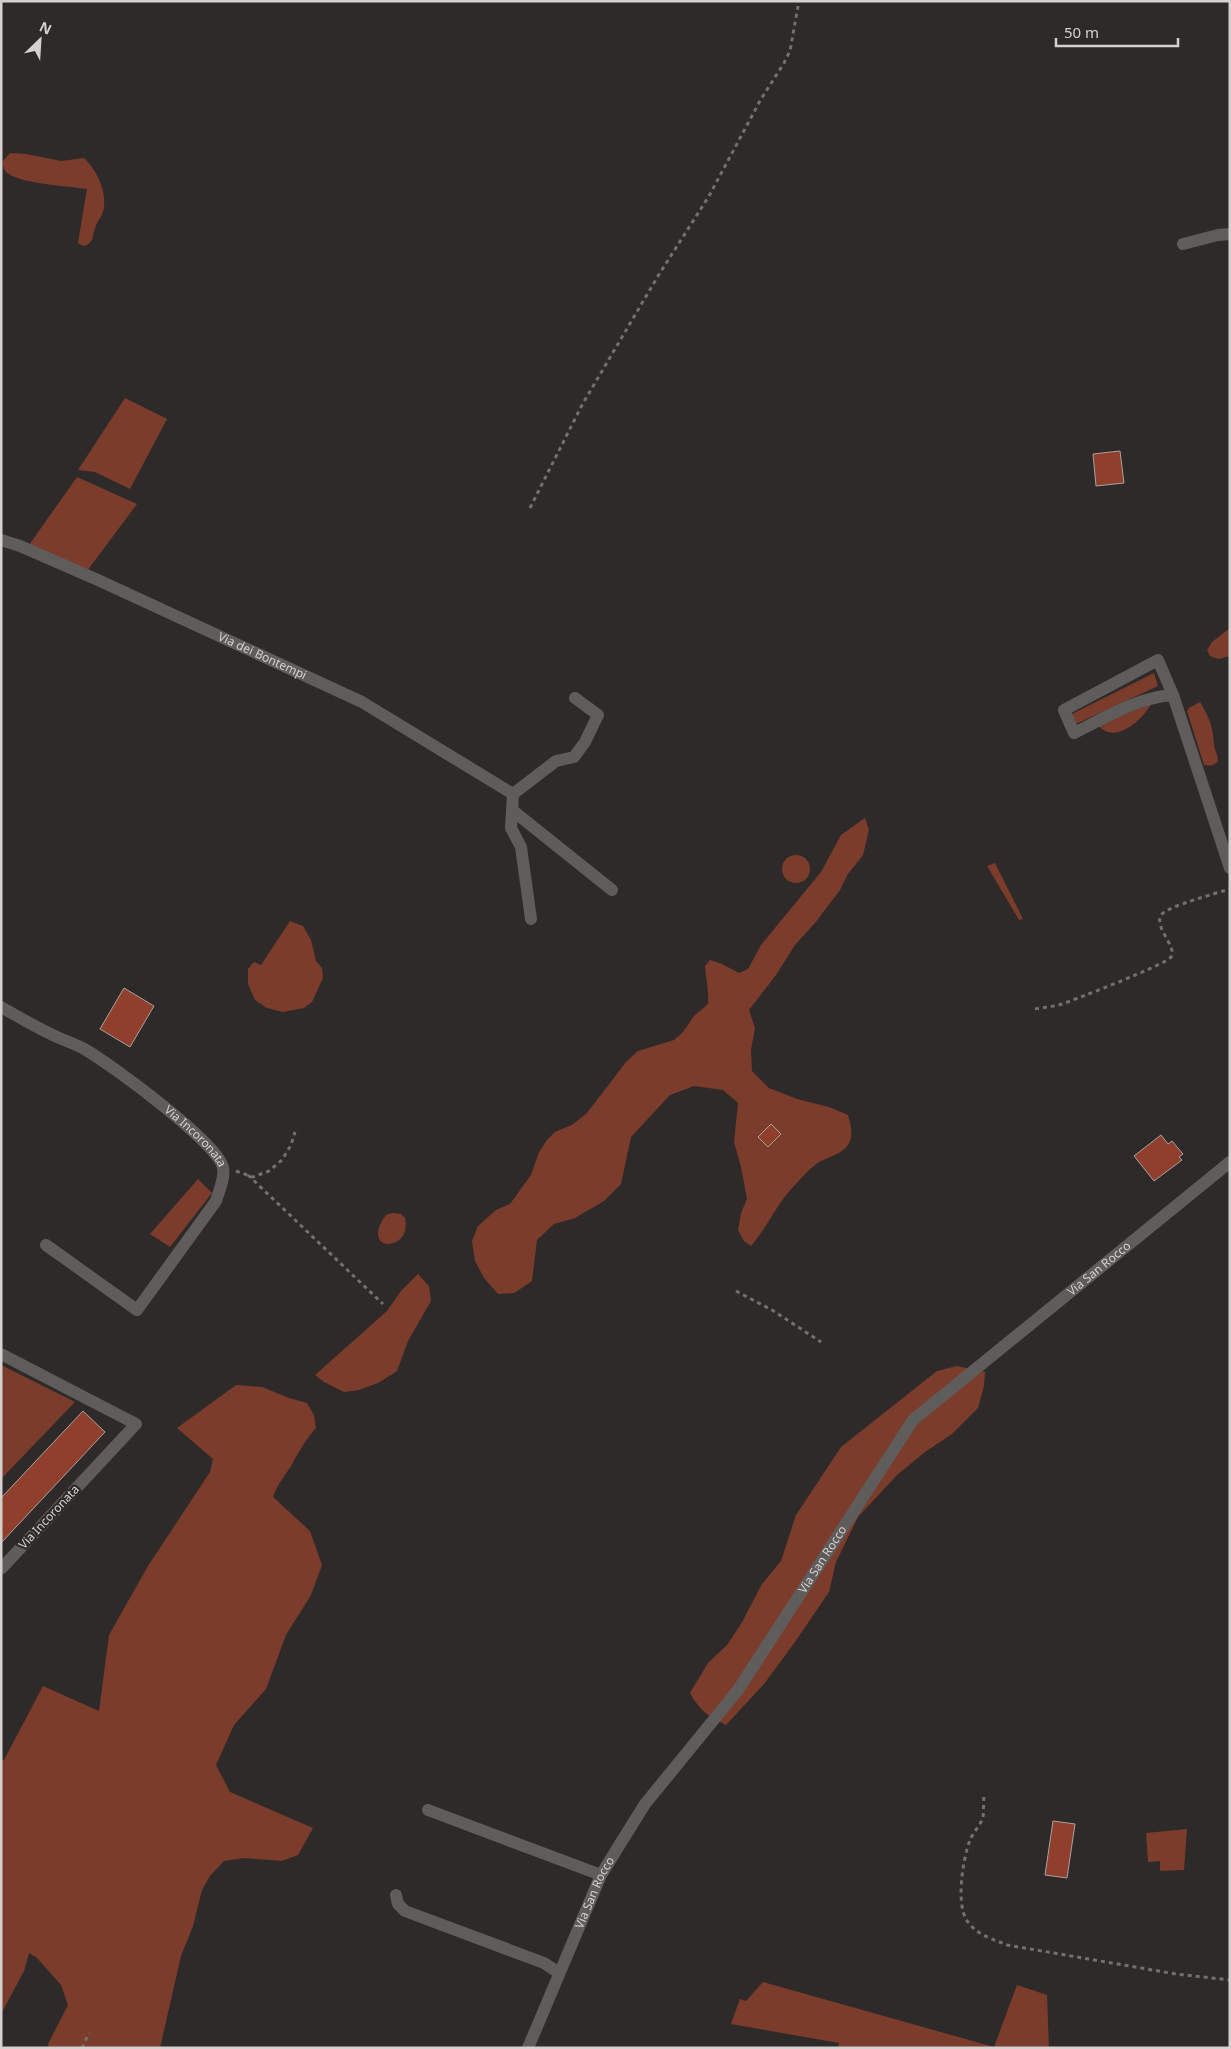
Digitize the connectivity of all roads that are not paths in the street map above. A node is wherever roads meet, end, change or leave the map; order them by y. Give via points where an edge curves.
1 (1230, 234) edge
2 (1183, 244) dead end
3 (1, 540) edge
4 (1173, 695) junction
5 (575, 698) dead end
6 (513, 794) junction
7 (512, 810) junction
8 (1230, 868) edge
9 (612, 890) dead end
10 (531, 919) dead end
11 (1, 1007) edge
12 (1230, 1162) edge
13 (46, 1244) dead end
14 (1, 1354) edge
15 (2, 1568) edge
16 (428, 1810) dead end
17 (601, 1875) junction
18 (396, 1895) dead end
19 (559, 1973) junction
20 (528, 2048) edge

1 - 2 street
3 - 6 street, Via dei Bontempi via 98,580 362,702
4 - 4 street via 1158,660 1064,710 1074,733 1156,696
4 - 8 street
5 - 6 street via 598,715 585,742 574,757 556,761
6 - 7 street
7 - 9 street
7 - 10 street via 510,828 521,847
11 - 13 street, Via Incoronata via 84,1048 105,1062 184,1124 213,1150 223,1166 216,1201 137,1310
12 - 17 street, Via San Rocco via 914,1420 738,1690 645,1804
14 - 15 street, Via Incoronata via 136,1424
16 - 17 street
17 - 19 street, Via San Rocco
18 - 19 street via 398,1904 405,1910 544,1963
19 - 20 street, Via San Rocco

